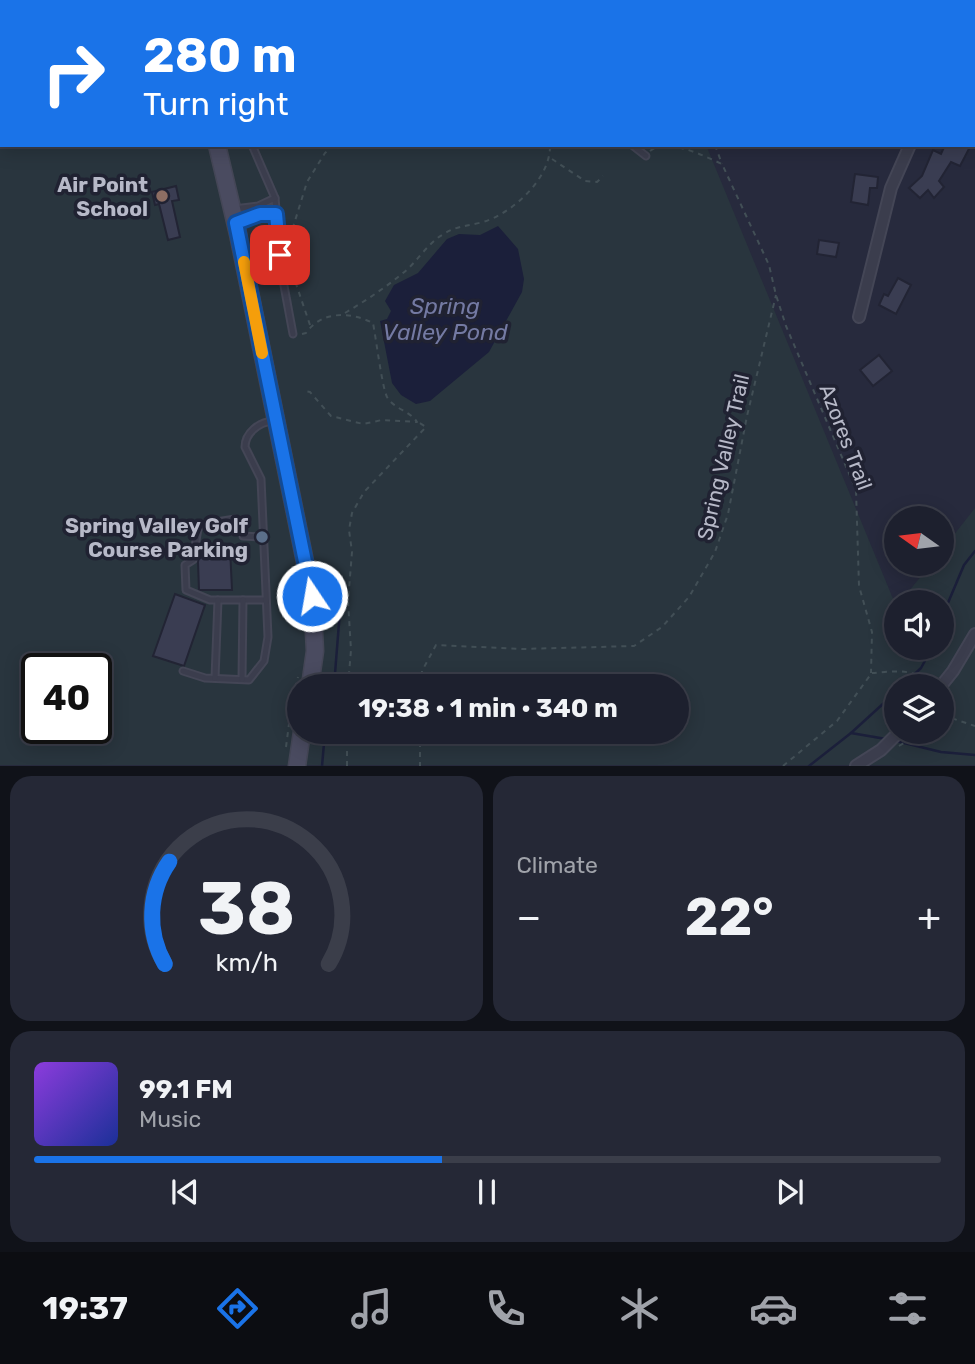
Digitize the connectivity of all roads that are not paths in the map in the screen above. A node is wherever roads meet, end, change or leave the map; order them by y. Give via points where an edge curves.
1 (217, 147) edge
2 (253, 147) edge
3 (635, 147) edge
4 (909, 147) edge
5 (646, 156) road end
6 (275, 198) junction
7 (276, 214) junction
8 (234, 216) junction
9 (859, 317) dead end
10 (293, 335) road end
11 (276, 421) junction
12 (263, 537) junction
13 (218, 600) junction
14 (243, 600) junction
15 (266, 600) junction
16 (975, 634) edge
17 (183, 671) dead end
18 (306, 674) edge
19 (951, 674) edge
20 (215, 678) junction
21 (242, 679) junction
22 (887, 744) edge
23 (856, 765) edge

1 - 8 street
2 - 6 lane
3 - 5 lane
4 - 9 street via 891,188
6 - 7 lane
6 - 8 lane
7 - 8 lane
7 - 10 lane
8 - 11 street
11 - 12 lane via 259,426 245,442 261,479
11 - 18 street via 312,596 315,651
12 - 13 lane via 243,536 234,519 198,528 193,560 185,565 186,590
12 - 15 lane
13 - 14 lane
13 - 20 lane
14 - 15 lane
14 - 21 lane
15 - 21 lane via 264,661 250,680
16 - 19 street
17 - 20 lane
20 - 21 lane
22 - 23 street

